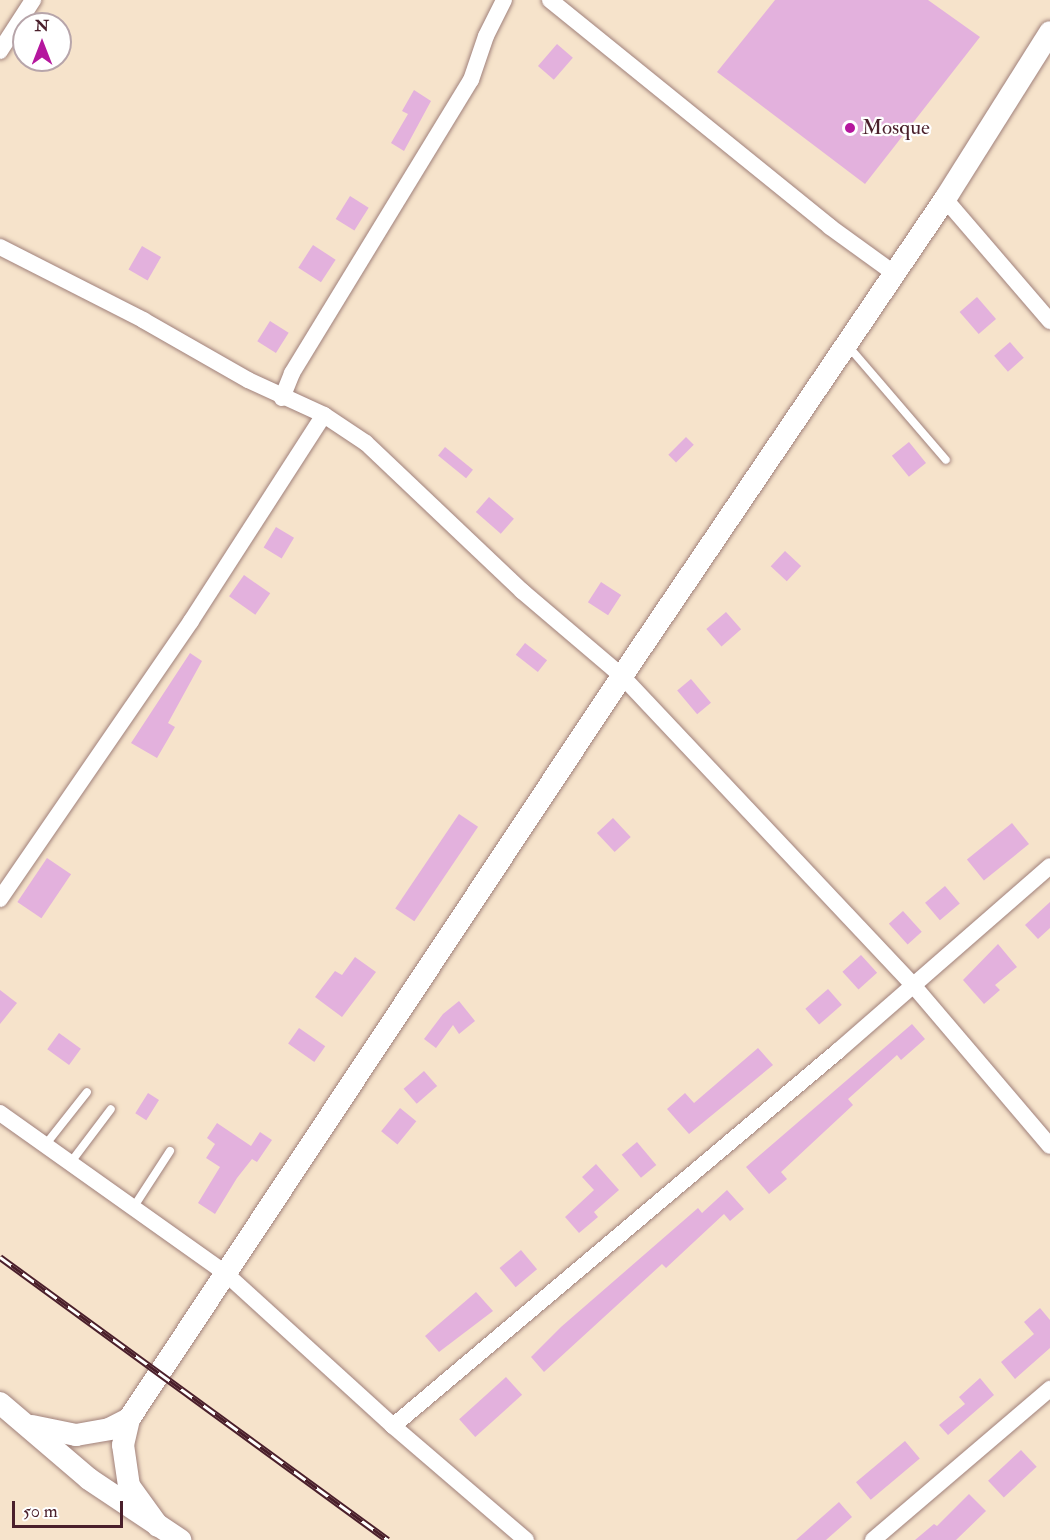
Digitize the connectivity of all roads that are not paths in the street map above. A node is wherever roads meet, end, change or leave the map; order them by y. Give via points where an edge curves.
1 (33, 0) edge
2 (504, 0) edge
3 (550, 0) edge
4 (1050, 32) edge
5 (0, 51) edge
6 (945, 199) junction
7 (0, 247) edge
8 (895, 274) junction
9 (1050, 321) edge
10 (847, 345) junction
11 (282, 398) junction
12 (324, 415) junction
13 (945, 460) dead end
14 (622, 676) junction
15 (1050, 866) edge
16 (0, 899) edge
17 (913, 985) junction
18 (87, 1092) dead end
19 (111, 1109) dead end
20 (0, 1113) edge
21 (46, 1144) junction
22 (1050, 1146) edge
23 (170, 1151) dead end
24 (70, 1162) junction
25 (133, 1208) junction
26 (224, 1272) junction
27 (1050, 1389) edge
28 (0, 1404) edge
29 (129, 1419) junction
30 (25, 1424) junction
31 (393, 1426) junction
32 (158, 1526) junction
33 (180, 1540) edge
34 (526, 1540) edge
35 (873, 1540) edge

1 - 5 street
2 - 11 street via 471,80 292,373
3 - 8 street via 830,227
4 - 6 street
6 - 8 street
6 - 9 street
7 - 11 street
8 - 10 street
10 - 13 lane
10 - 14 street
11 - 12 street
12 - 14 street via 366,443 522,591
12 - 16 street via 190,621
14 - 17 street
14 - 26 street via 431,968
15 - 17 street
17 - 22 street
17 - 31 street
18 - 21 lane
19 - 24 lane
20 - 21 street
21 - 24 street
23 - 25 lane
24 - 25 street
25 - 26 street
26 - 29 street
26 - 31 street
27 - 35 street
28 - 30 street
29 - 30 street via 109,1429 76,1435
29 - 32 street via 123,1445 129,1486
30 - 32 street via 89,1479
31 - 34 street
32 - 33 street

